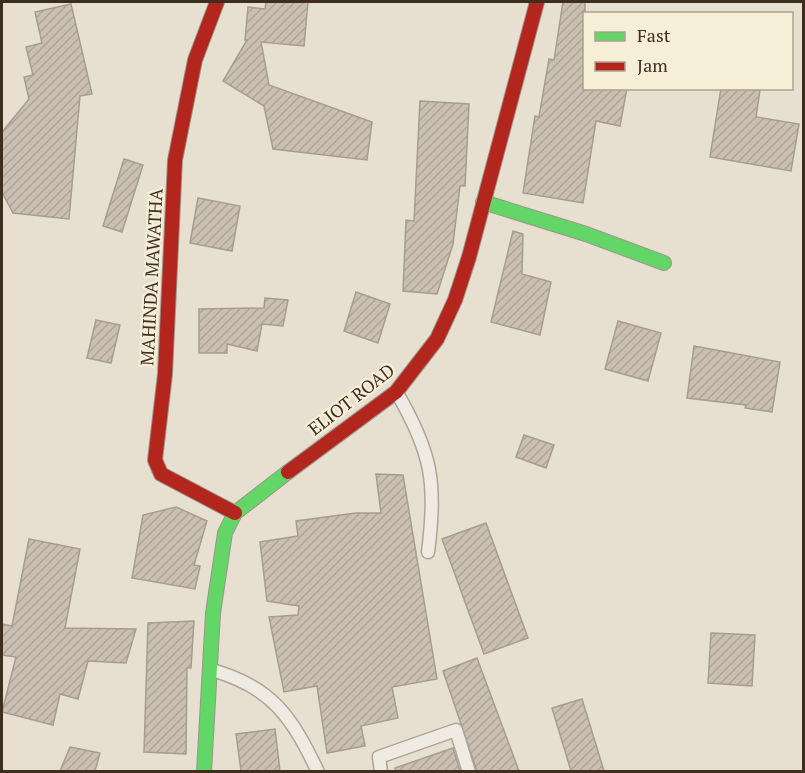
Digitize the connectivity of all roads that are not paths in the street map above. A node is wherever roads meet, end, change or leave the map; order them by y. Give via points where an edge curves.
1 (217, 2) edge
2 (537, 2) edge
3 (483, 202) junction
4 (664, 263) dead end
5 (396, 392) junction
6 (235, 513) junction
7 (428, 552) dead end
8 (211, 670) junction
9 (204, 771) edge
10 (318, 771) edge
11 (381, 771) edge
12 (469, 771) edge

1 - 6 street, MAHINDA MAWATHA via 195,60 175,160 165,374 155,460 161,474
2 - 3 street, ELIOT ROAD
3 - 4 street
3 - 5 street, ELIOT ROAD via 469,257 438,339
5 - 6 street, ELIOT ROAD
5 - 7 lane via 419,435 432,475 434,497
6 - 8 street, ELIOT ROAD via 225,533 213,613
8 - 9 street, ELIOT ROAD
8 - 10 lane via 257,687 277,705
11 - 12 lane via 379,757 456,730

